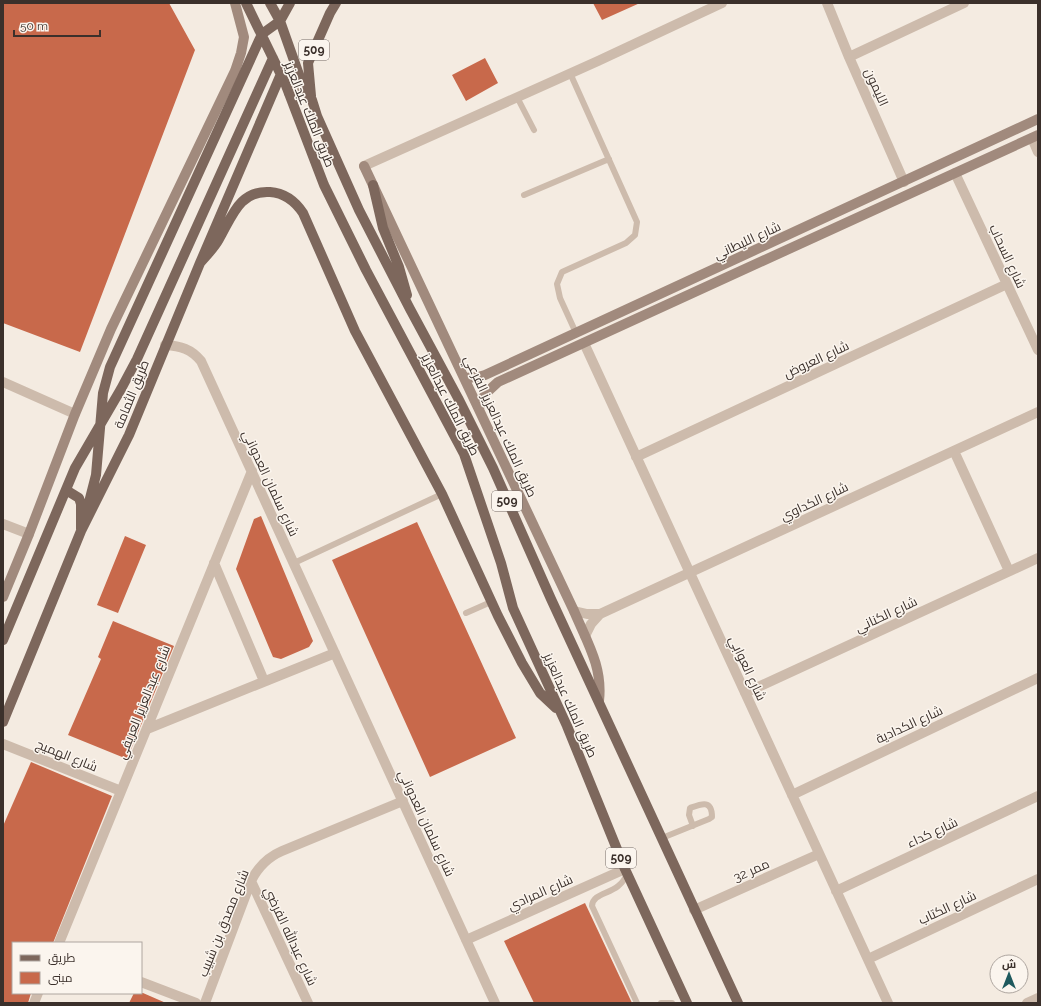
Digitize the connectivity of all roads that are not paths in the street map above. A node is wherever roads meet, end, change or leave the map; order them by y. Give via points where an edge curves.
1 (235, 3) edge
2 (246, 3) edge
3 (270, 3) edge
4 (290, 3) edge
5 (336, 3) edge
6 (722, 3) edge
7 (827, 3) edge
8 (964, 3) edge
9 (280, 21) junction
10 (262, 34) junction
11 (273, 58) junction
12 (849, 58) junction
13 (570, 73) junction
14 (281, 74) junction
15 (303, 86) junction
16 (289, 94) junction
17 (518, 97) junction
18 (312, 100) junction
19 (1038, 120) edge
20 (534, 130) dead end
21 (1035, 137) edge
22 (1038, 152) edge
23 (609, 159) junction
24 (955, 173) junction
25 (904, 182) junction
26 (373, 185) junction
27 (524, 195) dead end
28 (200, 263) junction
29 (1007, 284) junction
30 (410, 309) junction
31 (576, 333) junction
32 (584, 343) junction
33 (166, 345) junction
34 (1038, 350) edge
35 (464, 378) junction
36 (3, 382) edge
37 (478, 408) junction
38 (1038, 412) edge
39 (75, 414) junction
40 (100, 427) junction
41 (954, 451) junction
42 (636, 456) junction
43 (252, 471) junction
44 (66, 490) junction
45 (442, 494) junction
46 (3, 524) edge
47 (81, 531) junction
48 (29, 534) junction
49 (1038, 558) edge
50 (214, 562) junction
51 (294, 563) junction
52 (1009, 571) junction
53 (690, 572) junction
54 (3, 597) edge
55 (491, 602) junction
56 (574, 611) junction
57 (466, 613) dead end
58 (600, 614) junction
59 (585, 636) junction
60 (3, 640) edge
61 (335, 653) junction
62 (1038, 678) edge
63 (264, 681) junction
64 (745, 693) junction
65 (599, 701) junction
66 (559, 710) junction
67 (3, 722) edge
68 (147, 729) junction
69 (3, 744) edge
70 (121, 791) junction
71 (792, 795) junction
72 (1038, 796) edge
73 (403, 801) junction
74 (693, 826) dead end
75 (662, 838) junction
76 (819, 854) junction
77 (626, 871) junction
78 (1038, 879) edge
79 (251, 881) junction
80 (836, 891) junction
81 (694, 910) junction
82 (466, 940) junction
83 (59, 942) edge
84 (868, 959) junction
85 (142, 982) edge
86 (1038, 998) edge
87 (196, 1003) edge
88 (205, 1003) edge
89 (308, 1003) edge
90 (495, 1003) edge
91 (637, 1003) edge
92 (661, 1003) edge
93 (672, 1003) edge
94 (687, 1003) edge
95 (738, 1003) edge
96 (888, 1003) edge
97 (1027, 1003) edge

1 - 39 street via 244,37 242,53 235,71 111,329
2 - 10 main road, طريق الملك عبدالعزيز / 509
3 - 9 main road, طريق الملك عبدالعزيز / 509
4 - 9 main road
5 - 18 main road, طريق الملك عبدالعزيز / 509 via 308,63
6 - 13 street
7 - 12 street, الليمون
8 - 12 street
9 - 10 main road
9 - 15 main road, طريق الملك عبدالعزيز / 509
10 - 11 main road, طريق الملك عبدالعزيز / 509
10 - 40 main road via 110,367 103,393
11 - 14 main road, طريق الملك عبدالعزيز / 509
11 - 40 main road, طريق الثمامة via 140,352
12 - 25 street, الليمون
13 - 17 street
13 - 23 lane
14 - 16 main road, طريق الملك عبدالعزيز / 509
14 - 28 main road, طريق الثمامة
15 - 16 street
15 - 18 main road, طريق الملك عبدالعزيز / 509
16 - 66 main road, طريق الملك عبدالعزيز / 509 via 324,185 464,454 513,608
17 - 20 lane
17 - 26 street, طريق الملك عبدالعزيز الفرعي via 364,166
18 - 30 main road, طريق الملك عبدالعزيز / 509 via 359,210
19 - 25 street, شارع الليطاني
21 - 22 street
21 - 24 street, شارع الليطاني
23 - 27 lane
23 - 31 lane via 637,222 634,236 626,243 562,272 557,284 560,298
24 - 29 street, شارع السحاب
24 - 32 street, شارع الليطاني
25 - 31 street, شارع الليطاني
26 - 30 main road via 383,228 399,267
26 - 35 street, طريق الملك عبدالعزيز الفرعي
28 - 33 main road, طريق الثمامة
28 - 45 main road via 216,244 235,209 248,197 265,192 274,193 291,199 298,205 355,331
29 - 34 street, شارع السحاب
29 - 42 street, شارع العروض
30 - 65 main road, طريق الملك عبدالعزيز / 509 via 493,468
31 - 35 street, شارع الليطاني via 485,375
32 - 37 street, شارع الليطاني via 498,382 485,394
32 - 42 street, شارع العوابي
33 - 43 street, شارع سلمان العدواني via 184,347 201,361
33 - 47 main road, طريق الثمامة via 129,436
35 - 37 street, طريق الملك عبدالعزيز الفرعي
36 - 39 street
37 - 56 street, طريق الملك عبدالعزيز الفرعي
38 - 41 street, شارع الكداوي
39 - 48 street
40 - 44 main road, طريق الثمامة via 75,468
40 - 47 main road via 96,475
41 - 52 street
41 - 53 street, شارع الكداوي
42 - 53 street, شارع العوابي
43 - 50 street, شارع عبدالعزيز العريفي
43 - 51 street, شارع سلمان العدواني
44 - 47 main road via 79,498
44 - 60 main road, طريق الثمامة
45 - 51 lane
45 - 55 main road
46 - 48 street
47 - 67 main road, طريق الثمامة
48 - 54 street
49 - 52 street, شارع الكناني
50 - 63 street
50 - 68 street, شارع عبدالعزيز العريفي
51 - 61 street, شارع سلمان العدواني
52 - 64 street, شارع الكناني
53 - 58 street, شارع الكداوي
53 - 64 street, شارع العوابي
55 - 57 lane
55 - 66 main road via 540,693
56 - 58 street, شارع الكداوي
56 - 59 street, طريق الملك عبدالعزيز الفرعي
58 - 59 street, شارع الكداوي
59 - 65 street, طريق الملك عبدالعزيز الفرعي via 598,670
61 - 63 street
61 - 73 street, شارع سلمان العدواني
62 - 71 street, شارع الكدادية
63 - 68 street
64 - 71 street, شارع العوابي
65 - 75 main road, طريق الملك عبدالعزيز / 509
66 - 77 main road, طريق الملك عبدالعزيز / 509
68 - 70 street, شارع عبدالعزيز العريفي
69 - 70 street, شارع الهميج
70 - 83 street, شارع عبدالعزيز العريفي
71 - 76 street, شارع العوابي
72 - 80 street, شارع كداء
73 - 79 street, شارع مصدق بن شبيب via 275,854 263,863
73 - 82 street, شارع سلمان العدواني
74 - 75 lane
75 - 81 main road, طريق الملك عبدالعزيز / 509
76 - 80 street, شارع العوابي
76 - 81 street, ممر 32
77 - 82 street, شارع المرادي
77 - 91 lane via 620,886 597,897 593,900 592,906
77 - 94 main road, طريق الملك عبدالعزيز / 509
78 - 84 street, شارع الكتاب
79 - 88 street, شارع مصدق بن شبيب
79 - 89 street, شارع عبدالله الفرضي
80 - 84 street, شارع العوابي
81 - 95 main road, طريق الملك عبدالعزيز / 509
82 - 90 street, شارع سلمان العدواني
84 - 96 street, شارع العوابي
85 - 87 street
86 - 97 street
92 - 93 lane

